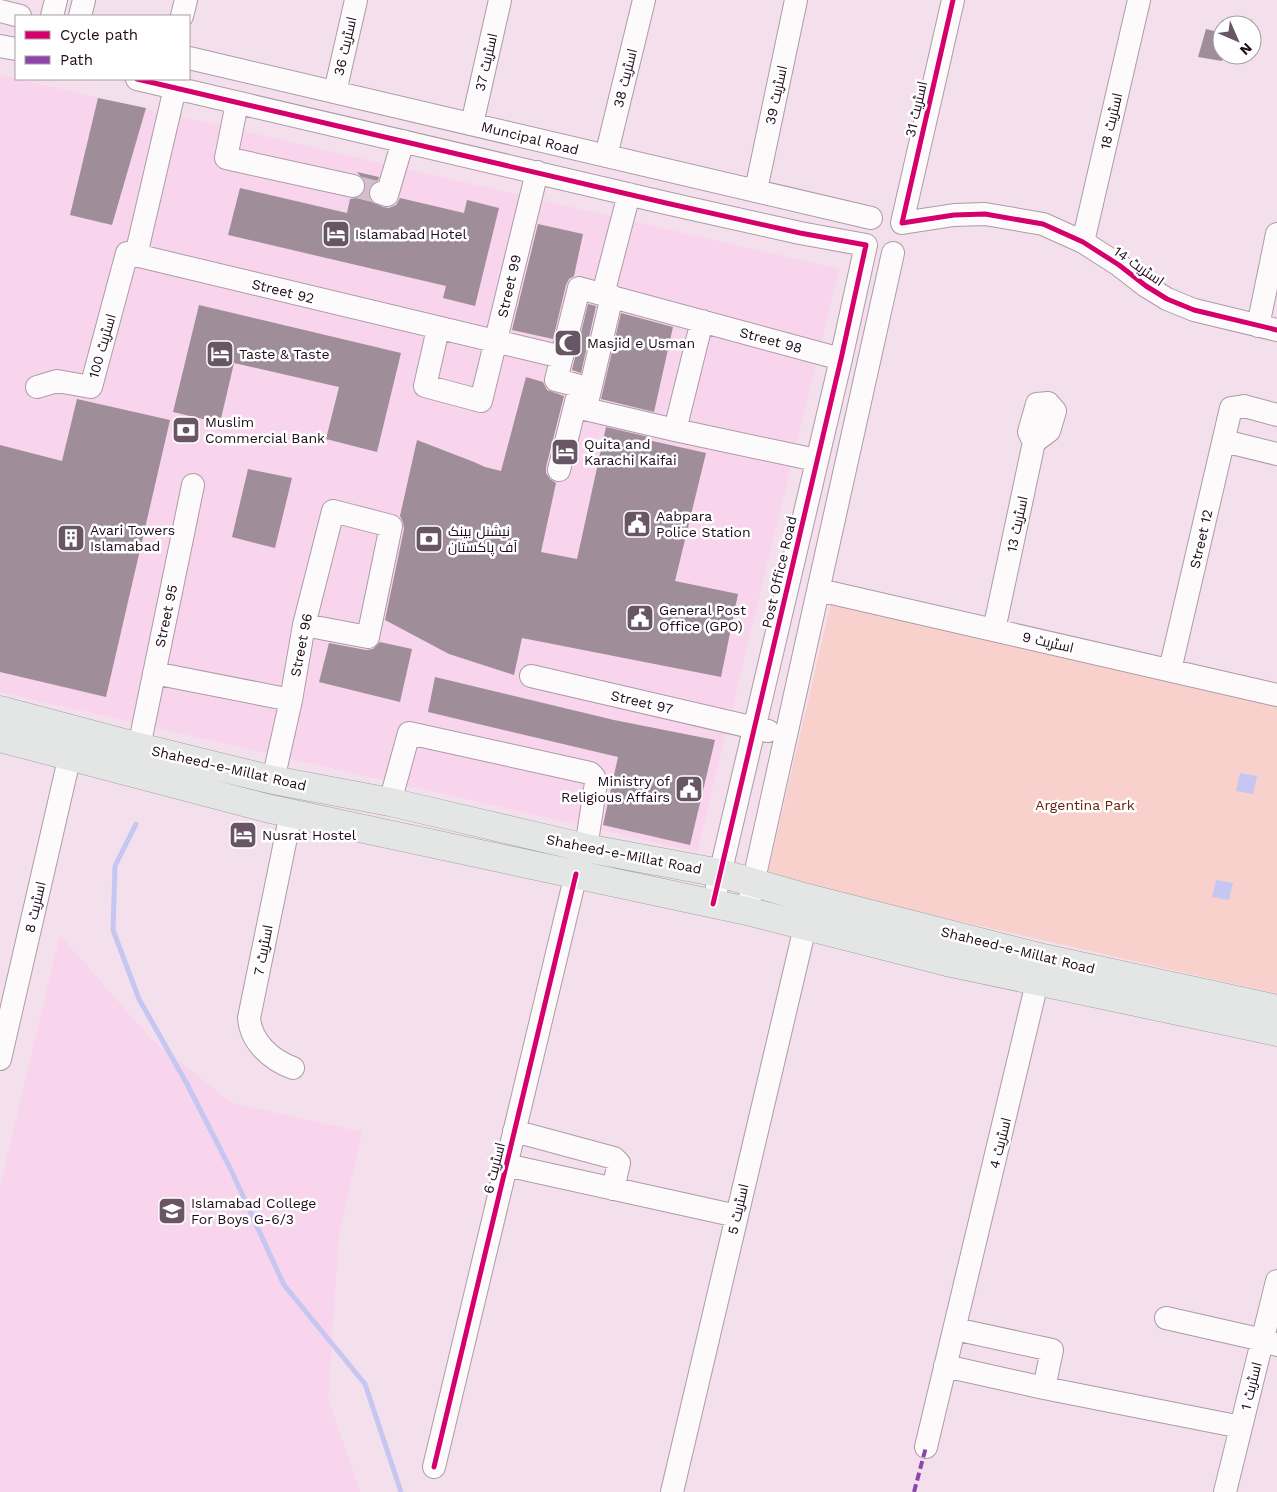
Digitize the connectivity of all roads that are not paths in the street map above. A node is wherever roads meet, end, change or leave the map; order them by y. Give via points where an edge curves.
1 (56, 0) edge
2 (84, 0) edge
3 (186, 0) edge
4 (356, 0) edge
5 (500, 0) edge
6 (644, 0) edge
7 (796, 0) edge
8 (953, 0) edge
9 (1139, 0) edge
10 (0, 12) edge
11 (15, 15) edge
12 (52, 15) edge
13 (80, 15) edge
14 (182, 15) edge
15 (0, 46) edge
16 (15, 49) edge
17 (190, 58) edge
18 (142, 80) edge
19 (175, 88) junction
20 (335, 92) junction
21 (238, 103) junction
22 (472, 124) junction
23 (403, 141) junction
24 (606, 156) junction
25 (536, 172) junction
26 (354, 186) tunnel mouth
27 (756, 190) junction
28 (381, 193) dead end
29 (628, 194) junction
30 (871, 218) junction
31 (902, 222) junction
32 (1277, 234) edge
33 (828, 238) junction
34 (1083, 242) junction
35 (866, 244) junction
36 (893, 253) junction
37 (132, 254) junction
38 (859, 278) junction
39 (607, 295) junction
40 (702, 321) junction
41 (1267, 328) edge
42 (438, 329) junction
43 (496, 341) junction
44 (562, 357) junction
45 (841, 359) junction
46 (37, 387) dead end
47 (585, 409) junction
48 (1277, 415) edge
49 (675, 430) junction
50 (1034, 431) dead end
51 (1224, 441) junction
52 (1277, 454) edge
53 (816, 460) junction
54 (192, 485) dead end
55 (819, 590) junction
56 (304, 625) junction
57 (994, 630) junction
58 (1170, 670) junction
59 (154, 673) junction
60 (531, 676) dead end
61 (1277, 694) edge
62 (291, 700) junction
63 (0, 710) edge
64 (754, 728) junction
65 (786, 735) junction
66 (0, 738) edge
67 (139, 748) junction
68 (70, 756) junction
69 (273, 780) junction
70 (390, 802) junction
71 (279, 810) junction
72 (586, 848) junction
73 (720, 873) junction
74 (576, 874) junction
75 (754, 882) junction
76 (713, 904) junction
77 (747, 911) junction
78 (805, 926) junction
79 (1041, 970) junction
80 (1277, 1010) edge
81 (1277, 1032) edge
82 (0, 1059) edge
83 (293, 1068) dead end
84 (514, 1131) junction
85 (506, 1165) junction
86 (613, 1189) junction
87 (737, 1216) junction
88 (1277, 1281) edge
89 (1166, 1318) dead end
90 (955, 1329) junction
91 (1270, 1343) edge
92 (945, 1366) junction
93 (1044, 1388) junction
94 (1241, 1427) junction
95 (926, 1447) dead end
96 (434, 1467) dead end
97 (672, 1492) edge
98 (1225, 1492) edge

1 - 12 street
2 - 13 street
3 - 14 street
4 - 20 street, اسٹریٹ 36
5 - 22 street, اسٹریٹ 37
6 - 24 street, اسٹریٹ 38
7 - 27 street, اسٹریٹ 39
8 - 31 street, اسٹریٹ 31
9 - 34 street, اسٹریٹ 18
10 - 11 street
15 - 16 street
17 - 20 street, Muncipal Road
18 - 19 street
19 - 21 street
19 - 37 street, اسٹریٹ 100
20 - 22 street, Muncipal Road
21 - 23 street
21 - 26 street via 226,158
22 - 24 street, Muncipal Road
23 - 25 street
23 - 28 street via 387,195
24 - 27 street, Muncipal Road
25 - 29 street
25 - 43 street, Street 99
27 - 30 street, Muncipal Road
29 - 33 street
29 - 39 street
30 - 31 street via 877,214 891,214
30 - 35 street via 865,228
31 - 34 street, اسٹریٹ 14 via 954,214 985,214 1043,224
31 - 36 street via 905,229 903,243
32 - 41 street
33 - 35 street
33 - 38 street via 845,251
34 - 41 street, اسٹریٹ 14 via 1167,299 1194,310
35 - 36 street via 876,253
35 - 38 street, Post Office Road
36 - 55 street
37 - 42 street, Street 92
37 - 46 street, اسٹریٹ 100 via 91,386 57,381
38 - 45 street, Post Office Road
39 - 40 street, Street 98
39 - 44 street, Street 98 via 579,288
39 - 47 street
40 - 45 street, Street 98
40 - 49 street
42 - 43 street, Street 92
42 - 43 street, Street 99 via 425,386 481,401
43 - 44 street, Street 92
44 - 47 street via 556,380 580,386 564,474
45 - 53 street, Post Office Road
47 - 49 street
48 - 51 street, Street 12 via 1244,406 1231,408
49 - 53 street
50 - 57 street, اسٹریٹ 13
51 - 52 street
51 - 58 street, Street 12
53 - 64 street, Post Office Road
54 - 59 street, Street 95
55 - 57 street, اسٹریٹ 9
55 - 65 street
56 - 56 street, Street 96 via 333,512 391,526 368,637
56 - 62 street, Street 96
57 - 58 street, اسٹریٹ 9
58 - 61 street, اسٹریٹ 9
59 - 62 street
59 - 67 street, Street 95
60 - 64 street, Street 97
62 - 69 street, Street 96
63 - 67 main road, Shaheed-e-Millat Road
64 - 65 street
64 - 73 street, Post Office Road
65 - 75 street
66 - 68 main road, Shaheed-e-Millat Road
67 - 69 main road, Shaheed-e-Millat Road
68 - 71 main road, Shaheed-e-Millat Road
68 - 82 street, اسٹریٹ 8
69 - 70 main road, Shaheed-e-Millat Road
69 - 71 main road
70 - 72 main road, Shaheed-e-Millat Road
70 - 72 street via 408,733 580,771 590,774 596,783
71 - 74 main road, Shaheed-e-Millat Road
71 - 83 street, اسٹریٹ 7 via 249,1018 250,1030 256,1040 273,1058
72 - 73 main road, Shaheed-e-Millat Road
73 - 75 main road, Shaheed-e-Millat Road
73 - 76 street, Post Office Road
74 - 76 main road, Shaheed-e-Millat Road
74 - 84 street, اسٹریٹ 6
75 - 77 street
75 - 79 main road, Shaheed-e-Millat Road
76 - 77 main road, Shaheed-e-Millat Road
77 - 78 main road, Shaheed-e-Millat Road
78 - 79 main road, Shaheed-e-Millat Road via 947,962
78 - 87 street, اسٹریٹ 5
79 - 80 main road, Shaheed-e-Millat Road
79 - 81 main road, Shaheed-e-Millat Road
79 - 90 street, اسٹریٹ 4
84 - 85 street, اسٹریٹ 6
84 - 86 street via 614,1158 619,1163
85 - 86 street
85 - 96 street, اسٹریٹ 6
86 - 87 street
87 - 97 street, اسٹریٹ 5
88 - 91 street, اسٹریٹ 1
89 - 91 street
90 - 92 street, اسٹریٹ 4
90 - 93 street via 1052,1350
91 - 94 street, اسٹریٹ 1
92 - 93 street
92 - 95 street, اسٹریٹ 4
93 - 94 street
94 - 98 street, اسٹریٹ 1

